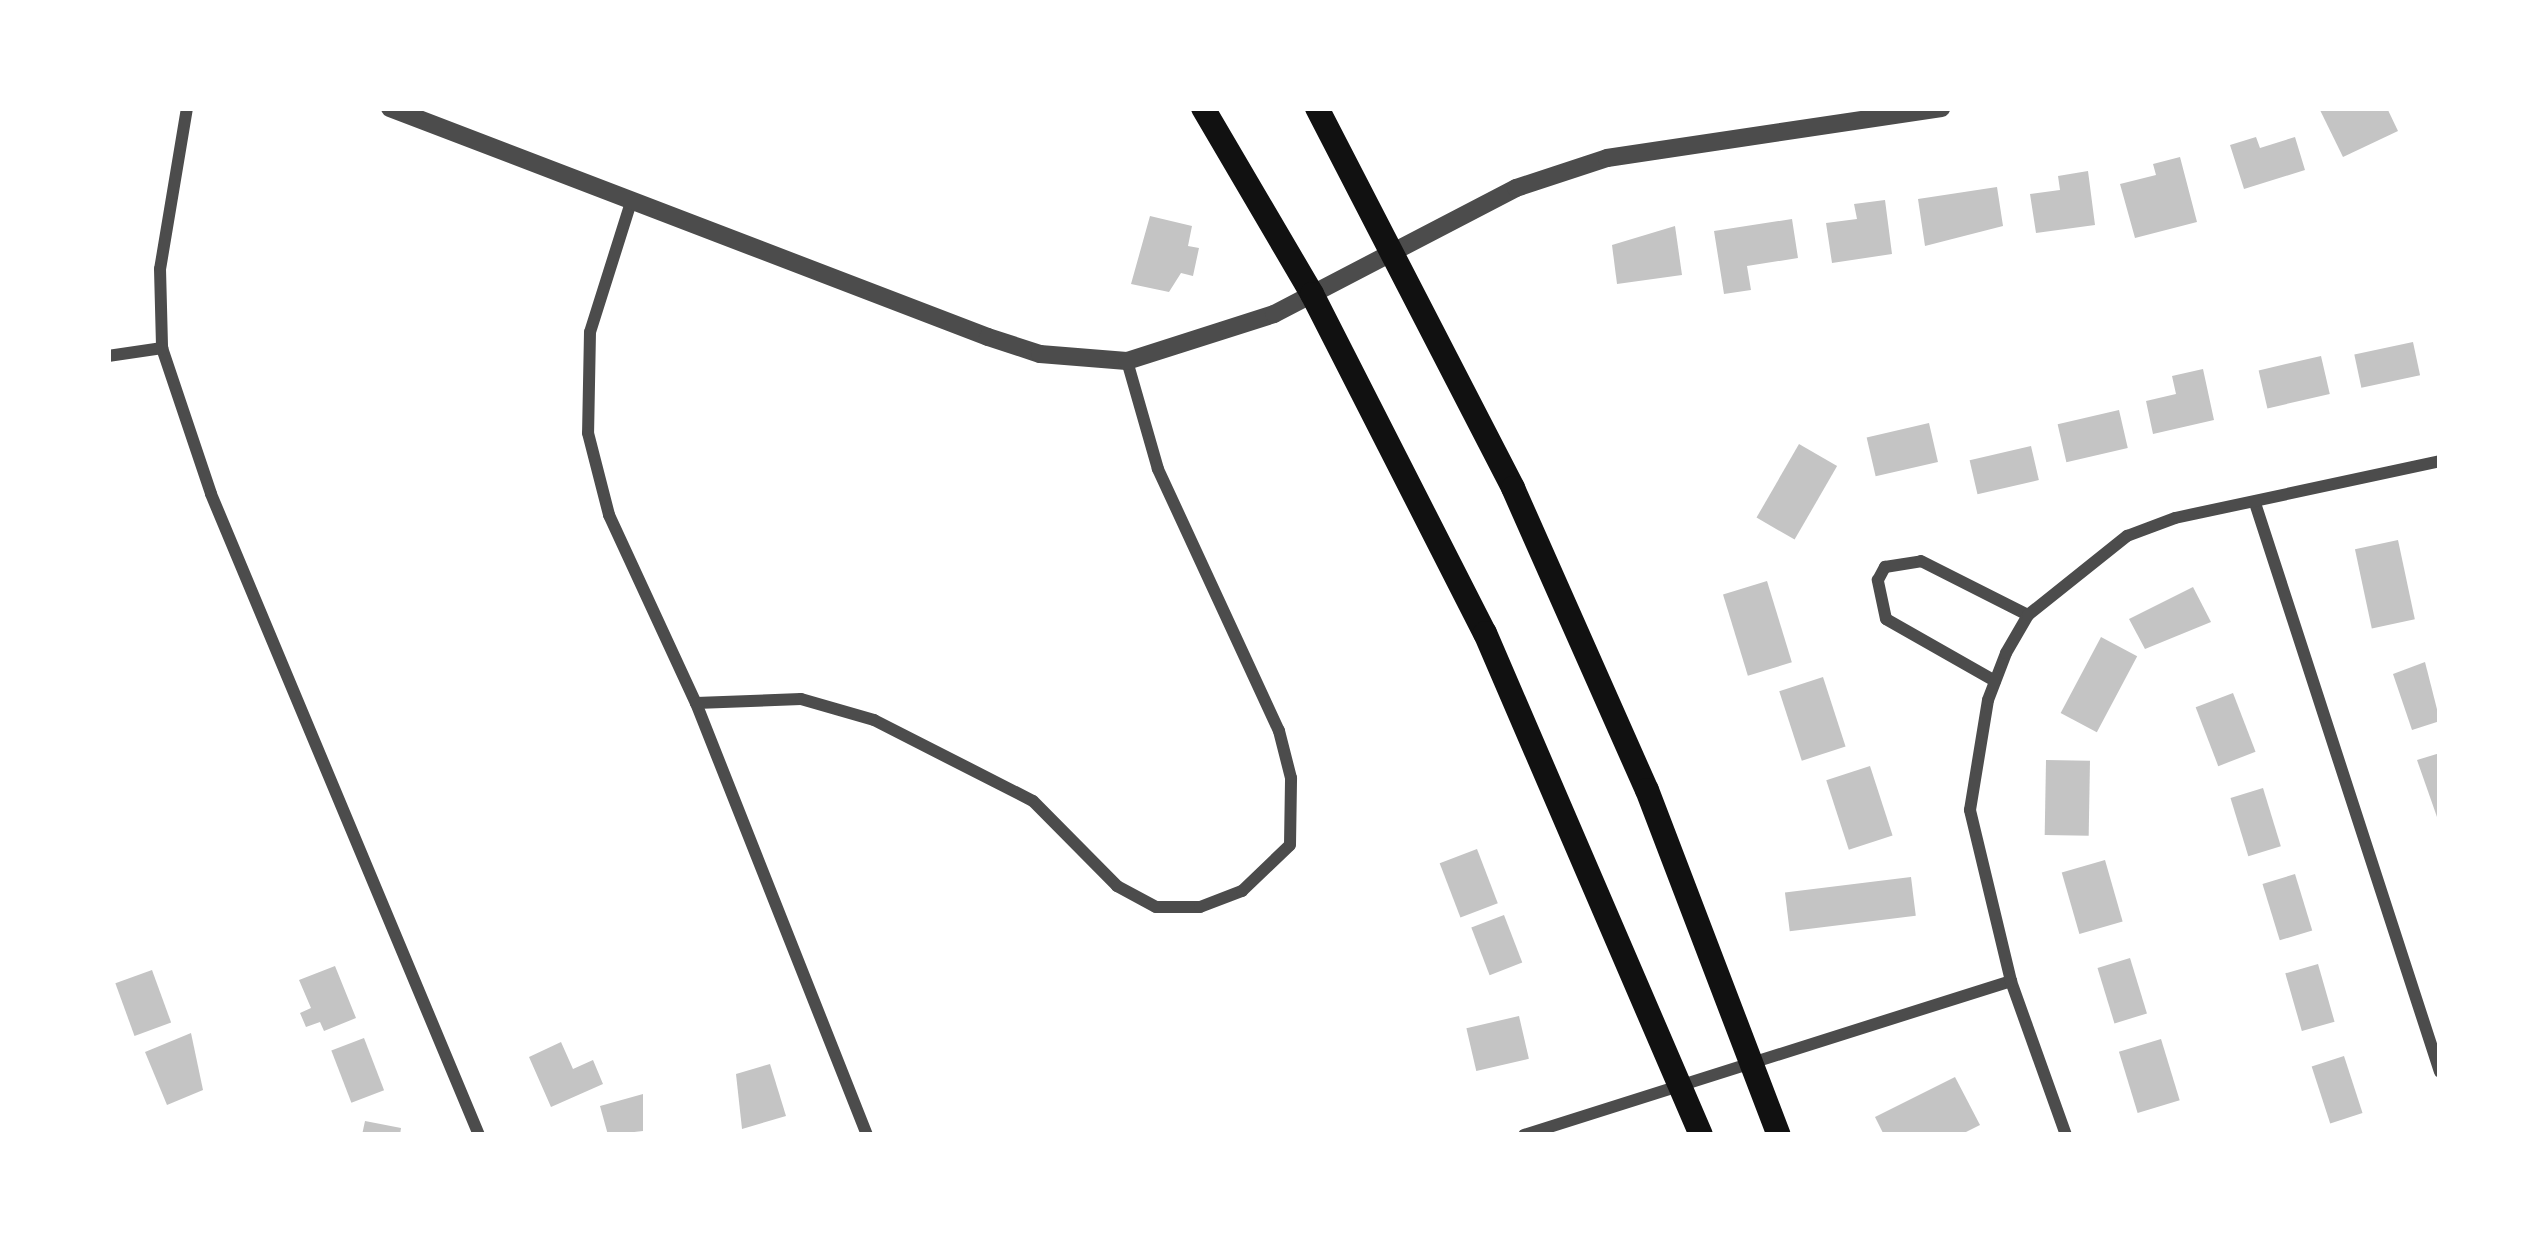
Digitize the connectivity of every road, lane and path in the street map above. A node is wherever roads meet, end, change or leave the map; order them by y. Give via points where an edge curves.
1 (187, 108) edge
2 (390, 108) edge
3 (1203, 108) edge
4 (1317, 108) edge
5 (1941, 108) edge
6 (632, 199) junction
7 (1397, 252) junction
8 (1312, 294) junction
9 (163, 348) junction
10 (108, 356) edge
11 (1127, 361) junction
12 (2440, 461) edge
13 (2255, 503) junction
14 (2028, 615) junction
15 (1995, 681) junction
16 (696, 703) junction
17 (2011, 981) junction
18 (1753, 1064) junction
19 (2440, 1072) edge
20 (1683, 1084) junction
21 (479, 1135) edge
22 (867, 1135) edge
23 (1524, 1135) edge
24 (1701, 1135) edge
25 (1779, 1135) edge
26 (2066, 1135) edge

1 - 9 street via 160,269
2 - 6 street
3 - 8 main road
4 - 7 main road
5 - 7 street via 1607,158 1516,188
6 - 11 street via 988,338 1040,354
6 - 16 street via 590,332 588,433 609,515
7 - 8 street
7 - 18 main road via 1647,790
8 - 11 street via 1215,337
8 - 20 main road via 1485,633
9 - 10 street
9 - 21 street via 212,494
11 - 16 street via 1159,469 1279,731 1291,778 1290,845 1242,892 1200,907 1156,907 1117,886 1033,801 874,720 801,699
12 - 13 street
13 - 14 street via 2127,536
13 - 19 street
14 - 15 street
14 - 15 street via 1921,561 1885,567 1878,580 1880,607 1899,630
15 - 17 street via 1970,810
16 - 22 street
17 - 18 street
17 - 26 street
18 - 20 street
18 - 25 main road
20 - 23 street
20 - 24 main road

